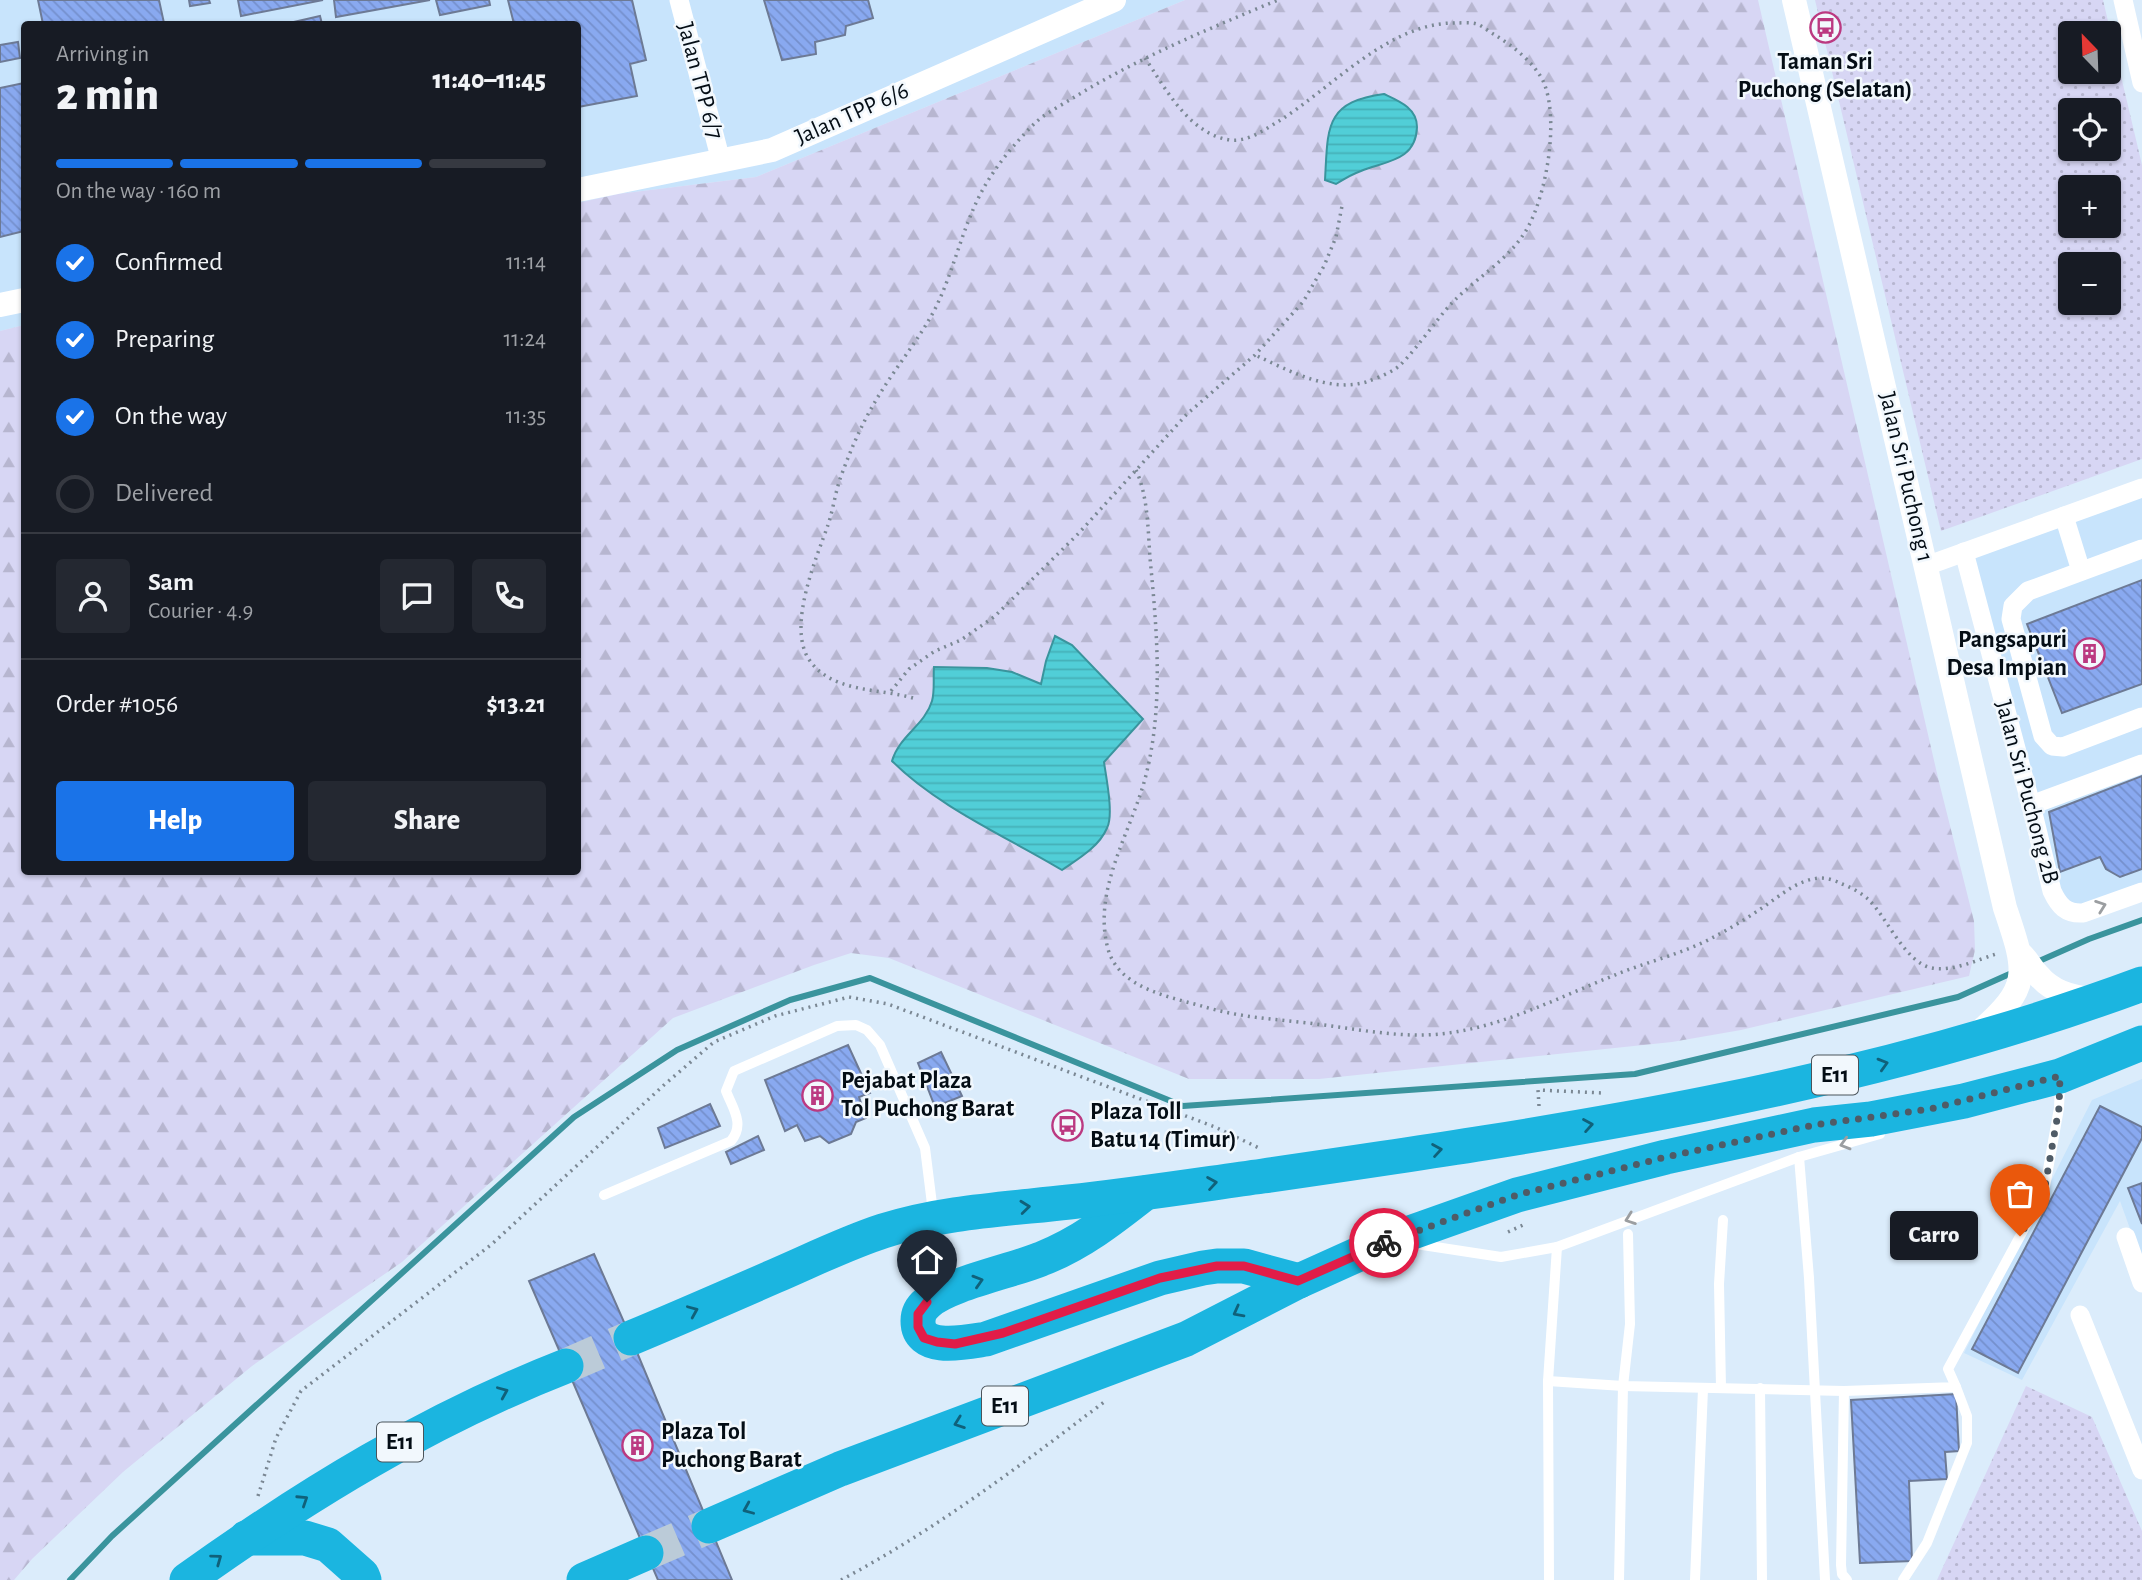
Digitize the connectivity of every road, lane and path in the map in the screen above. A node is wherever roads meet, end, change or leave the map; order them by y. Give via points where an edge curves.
1 (680, 0) edge
2 (1114, 0) edge
3 (1278, 0) edge
4 (1794, 0) edge
5 (2123, 0) edge
6 (1082, 6) edge
7 (1145, 58) junction
8 (2139, 59) edge
9 (2142, 83) edge
10 (722, 161) junction
11 (581, 189) edge
12 (1342, 206) dead end
13 (21, 301) edge
14 (0, 305) edge
15 (1255, 355) junction
16 (1136, 471) junction
17 (2142, 488) edge
18 (2064, 516) junction
19 (2142, 549) edge
20 (1964, 552) junction
21 (1926, 566) junction
22 (2081, 571) junction
23 (891, 691) junction
24 (913, 698) dead end
25 (2142, 717) edge
26 (2052, 746) junction
27 (2019, 759) junction
28 (2142, 764) edge
29 (2031, 805) junction
30 (2142, 892) edge
31 (2021, 955) junction
32 (2142, 984) edge
33 (2099, 1000) junction
34 (1971, 1039) junction
35 (2142, 1043) edge
36 (2060, 1076) junction
37 (1886, 1132) dead end
38 (1260, 1148) dead end
39 (1799, 1157) junction
40 (1145, 1194) junction
41 (604, 1195) dead end
42 (934, 1219) junction
43 (1723, 1220) dead end
44 (1628, 1234) dead end
45 (2126, 1237) dead end
46 (1390, 1240) junction
47 (1557, 1247) junction
48 (1298, 1281) junction
49 (2142, 1283) edge
50 (2080, 1315) dead end
51 (631, 1338) tunnel mouth
52 (566, 1366) tunnel mouth
53 (1548, 1381) junction
54 (1623, 1387) junction
55 (1956, 1387) junction
56 (1703, 1388) junction
57 (1721, 1388) junction
58 (1760, 1388) junction
59 (1815, 1390) junction
60 (1844, 1391) junction
61 (1111, 1396) dead end
62 (2141, 1463) edge
63 (709, 1526) tunnel mouth
64 (246, 1538) junction
65 (646, 1553) tunnel mouth
66 (187, 1580) edge
67 (364, 1580) edge
68 (584, 1580) edge
69 (841, 1580) edge
70 (1549, 1580) edge
71 (1619, 1580) edge
72 (1695, 1580) edge
73 (1762, 1580) edge
74 (1825, 1580) edge
75 (1847, 1580) edge
76 (1903, 1580) edge

1 - 10 street, Jalan TPP 6/7
2 - 6 street, Jalan TPP 6/6
3 - 7 path
4 - 21 street, Jalan Sri Puchong 1
5 - 8 street
6 - 10 street, Jalan TPP 6/6 via 772,150
7 - 15 path via 1184,115 1231,140 1255,136 1371,54 1437,23 1476,24 1522,55 1543,81 1550,110 1547,170 1528,227 1496,265 1450,306 1397,369 1345,386 1313,379
7 - 23 path via 1036,122 1010,151 982,192 930,318 872,407 853,446 808,576 801,632 807,656 819,671 842,684
8 - 9 street
10 - 11 street, Jalan TPP 6/6
12 - 15 path via 1328,257 1303,302
13 - 14 street
15 - 16 path via 1186,414
16 - 23 path via 994,617 909,669
16 - 31 path via 1151,567 1156,709 1144,781 1106,889 1104,919 1108,951 1121,973 1146,988 1228,1014 1268,1020 1415,1034 1456,1031 1495,1023 1693,946 1788,889 1825,878 1867,898 1908,953 1927,968 1944,970
17 - 18 street
18 - 20 street
18 - 22 street
19 - 22 street
20 - 21 street
20 - 27 street, Jalan Sri Puchong 2B
21 - 31 street, Jalan Sri Puchong 1 via 2005,908
22 - 26 street via 2028,591 2013,606 2011,619 2039,726
23 - 24 path
25 - 26 street via 2063,747
26 - 27 street
27 - 29 street, Jalan Sri Puchong 2B
28 - 29 street
29 -> 30 street, Jalan Sri Puchong 2B via 2052,891 2064,909 2083,913
31 - 33 street, Jalan Sri Puchong 1 via 2044,981 2065,994
31 - 34 street, Jalan Sri Puchong 1 via 2018,991 2000,1015
32 - 33 highway, E11
33 - 34 highway, E11
40 -> 34 highway, E11 via 1683,1109 1861,1070
35 - 36 highway, E11
36 - 46 highway, E11 via 1918,1116 1814,1125 1666,1157 1517,1195
36 - 55 lane via 2044,1192 1948,1369
37 -> 39 lane
38 - 64 path via 888,1004 849,998 775,1016 714,1042 492,1244 301,1391 276,1438
39 -> 47 lane
39 - 59 lane
42 -> 40 highway, E11
48 -> 40 highway via 1244,1266 1217,1266 1160,1278 985,1339 955,1344 924,1338 918,1314 927,1302 950,1289 1074,1245
41 - 42 lane via 731,1141 738,1133 738,1121 726,1091 734,1071 847,1024 867,1030 880,1045 925,1148
51 -> 42 highway, E11 via 885,1231
43 - 57 lane
44 - 54 lane via 1630,1324
45 - 49 street
46 - 47 lane via 1501,1257
46 - 48 highway, E11
47 - 53 lane
48 -> 63 highway, E11 via 1186,1339 866,1459
50 - 62 street
64 -> 52 highway, E11 via 397,1444
53 - 54 lane
53 - 70 lane
54 - 56 lane
54 - 71 lane
55 - 60 lane
55 - 76 lane via 1967,1416 1967,1443 1927,1542
56 - 57 lane
56 - 72 lane
57 - 58 lane
58 - 59 lane
58 - 73 lane
59 - 60 lane
59 - 74 lane
60 - 75 lane via 1841,1565
61 - 69 path via 1003,1478 878,1561
66 -> 64 highway, E11
64 - 67 highway via 305,1538 328,1545
65 - 68 highway

